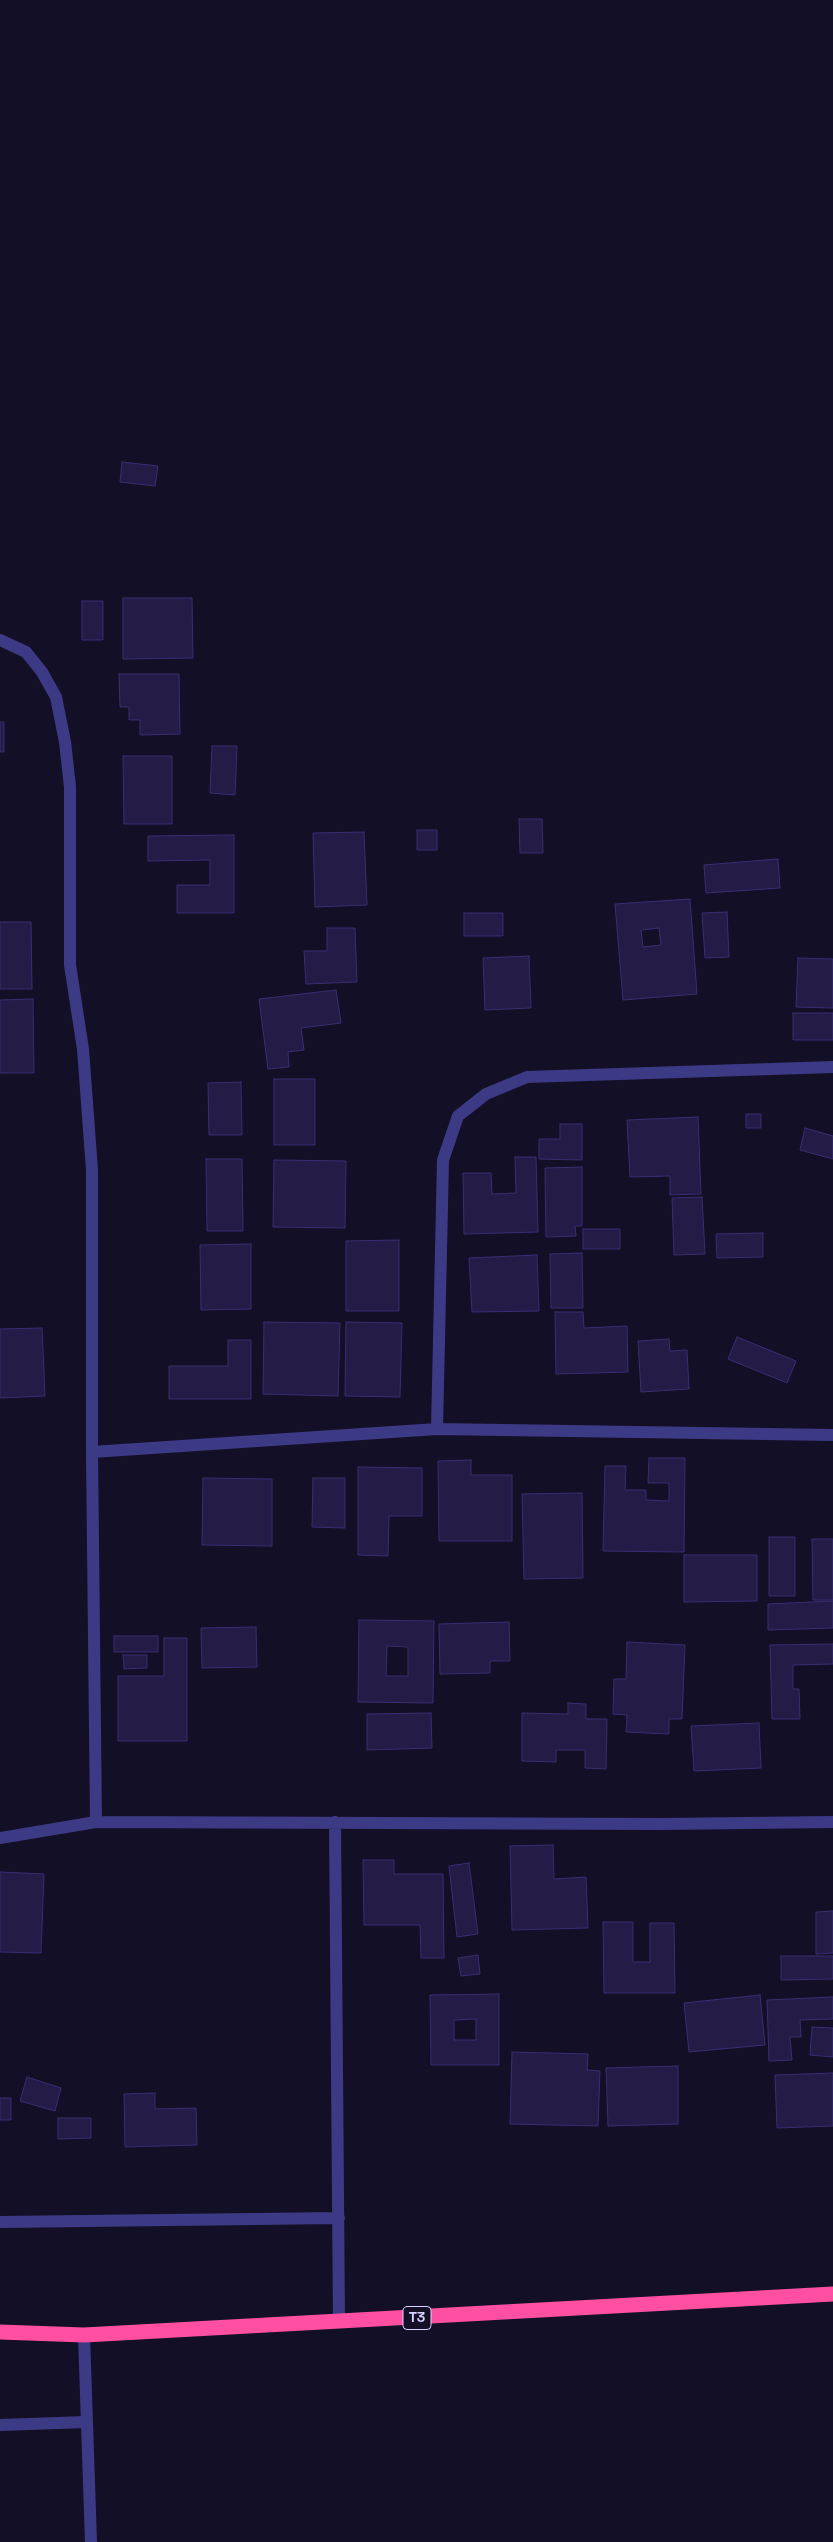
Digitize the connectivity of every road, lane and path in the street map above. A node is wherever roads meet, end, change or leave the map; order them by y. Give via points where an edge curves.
1 (0, 640) edge
2 (833, 1067) edge
3 (437, 1429) junction
4 (833, 1436) edge
5 (92, 1452) junction
6 (96, 1822) junction
7 (335, 1822) junction
8 (833, 1822) edge
9 (0, 1838) edge
10 (339, 2218) junction
11 (0, 2222) edge
12 (833, 2294) edge
13 (339, 2322) junction
14 (0, 2332) edge
15 (84, 2335) junction
16 (86, 2422) junction
17 (0, 2425) edge
18 (91, 2542) edge

1 - 5 street via 26,652 42,672 56,697 65,742 70,787 70,965 83,1049 92,1170
2 - 3 street via 527,1077 486,1094 458,1116 443,1160
3 - 4 street
3 - 5 street
5 - 6 street
6 - 7 street
6 - 9 street
7 - 8 street
7 - 10 street
10 - 11 street
10 - 13 street
12 - 13 highway, T3
13 - 15 highway, T3
14 - 15 highway, T3
15 - 16 street
16 - 17 street
16 - 18 street

